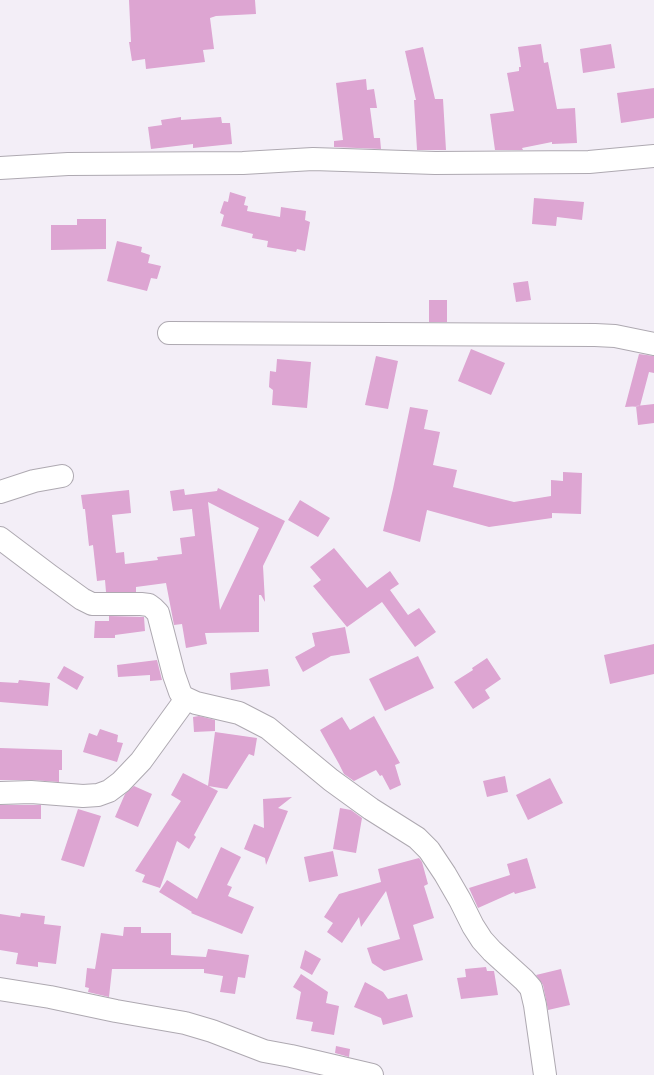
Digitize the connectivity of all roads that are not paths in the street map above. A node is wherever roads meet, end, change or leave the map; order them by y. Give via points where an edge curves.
1 (654, 156) edge
2 (0, 168) edge
3 (168, 333) dead end
4 (654, 344) edge
5 (62, 476) dead end
6 (0, 492) edge
7 (0, 538) edge
8 (186, 699) junction
9 (0, 793) edge
10 (0, 989) edge
11 (372, 1075) edge
12 (545, 1075) edge

1 - 2 street via 589,162 435,163 313,159 243,163 68,164
3 - 4 street via 594,335 615,336
5 - 6 street via 34,481
7 - 8 street via 92,604 141,604 154,608 158,613 177,685
8 - 9 street via 141,761 109,791 84,796 31,792
8 - 12 street via 239,713 268,728 331,780 412,835 429,850 482,940 531,988
10 - 11 street via 185,1023 264,1051

